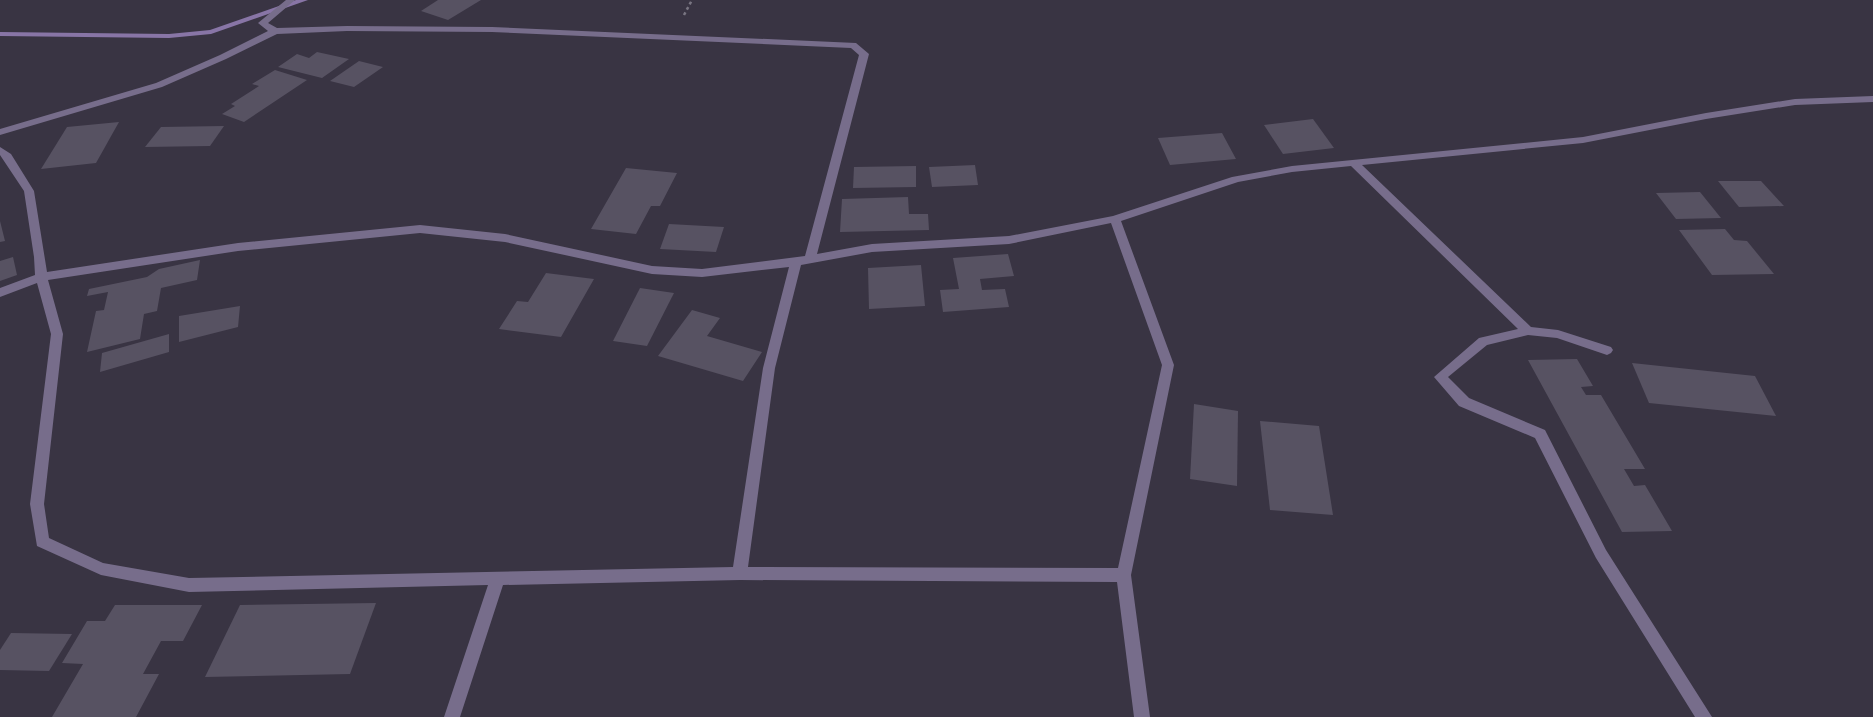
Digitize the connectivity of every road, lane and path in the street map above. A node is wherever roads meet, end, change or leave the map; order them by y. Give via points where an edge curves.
1 (291, 0) edge
2 (275, 31) junction
3 (1873, 99) edge
4 (0, 132) edge
5 (0, 150) edge
6 (1354, 163) junction
7 (1115, 219) junction
8 (810, 259) junction
9 (796, 262) junction
10 (41, 277) junction
11 (0, 293) edge
12 (1528, 331) junction
13 (1607, 350) dead end
14 (740, 573) junction
15 (1124, 575) junction
16 (498, 578) junction
17 (452, 717) edge
18 (1142, 717) edge
19 (1704, 717) edge

1 - 2 street via 262,23
2 - 4 street via 160,85
2 - 8 street via 486,29 853,45 864,54
3 - 6 street via 1795,102 1583,140
5 - 10 street via 29,191
6 - 7 street via 1236,179
6 - 12 street
7 - 8 street via 1009,240 872,248
7 - 15 street via 1168,365
8 - 9 street
9 - 10 street via 702,273 652,270 505,238 420,229 238,247
9 - 14 street via 769,368
10 - 11 street
10 - 16 street via 57,334 37,504 42,542 101,569 189,584
12 - 13 street via 1558,334
12 - 19 street via 1483,341 1440,377 1464,402 1540,434 1601,554
14 - 15 street
14 - 16 street
15 - 18 street
16 - 17 street

